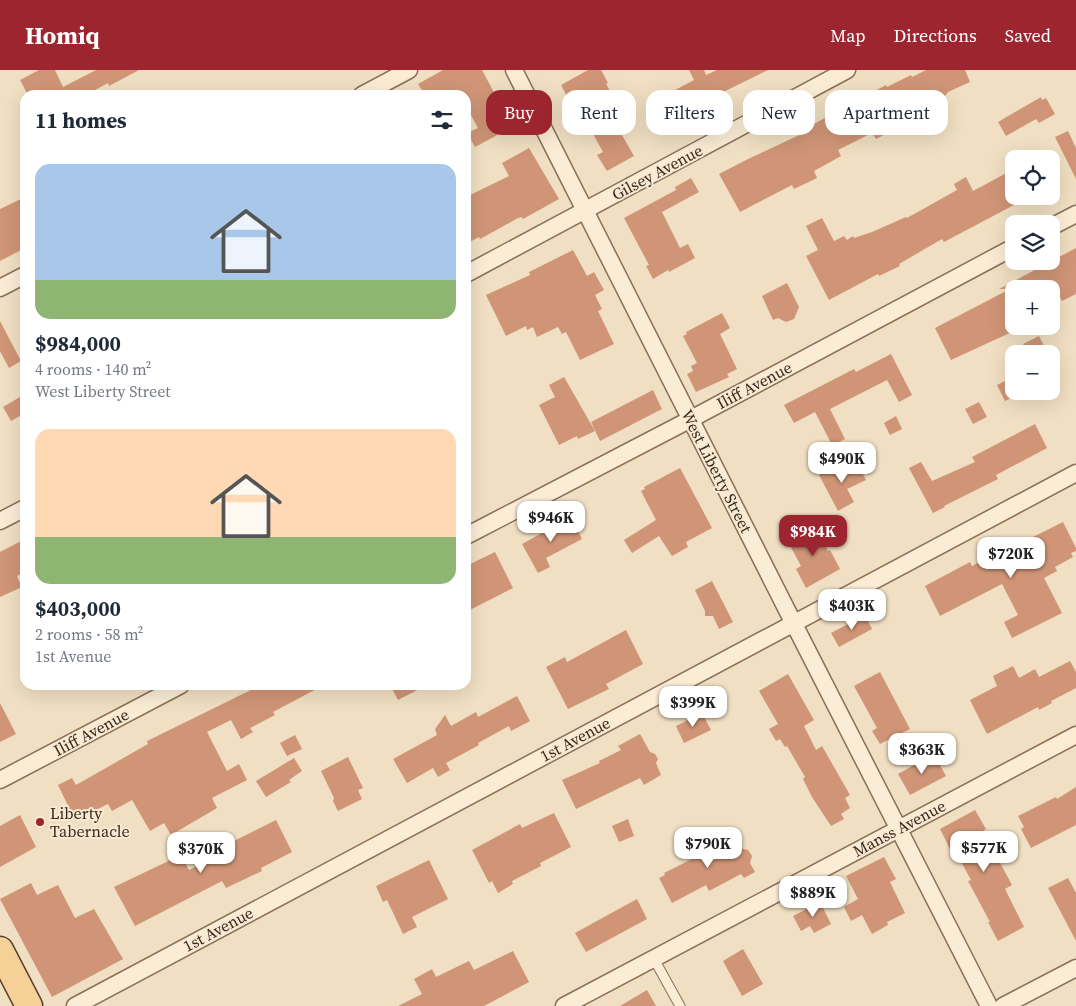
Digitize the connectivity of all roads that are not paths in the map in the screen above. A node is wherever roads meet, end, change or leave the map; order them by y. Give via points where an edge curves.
1 (409, 70) edge
2 (514, 70) edge
3 (847, 70) edge
4 (371, 90) edge
5 (585, 211) junction
6 (1076, 214) edge
7 (1060, 222) edge
8 (1005, 252) edge
9 (471, 271) edge
10 (20, 278) edge
11 (0, 288) edge
12 (691, 419) junction
13 (1076, 473) edge
14 (20, 511) edge
15 (0, 521) edge
16 (471, 533) edge
17 (793, 622) junction
18 (171, 690) edge
19 (1076, 735) edge
20 (0, 780) edge
21 (898, 828) junction
22 (0, 950) edge
23 (654, 959) junction
24 (1076, 968) edge
25 (29, 1006) edge
26 (75, 1006) edge
27 (564, 1006) edge
28 (680, 1006) edge
29 (989, 1006) edge
30 (1003, 1006) edge

1 - 4 street
2 - 5 street, West Liberty Street
3 - 5 street, Gilsey Avenue
5 - 9 street, Gilsey Avenue
5 - 12 street, West Liberty Street
6 - 7 street
8 - 12 street, Iliff Avenue
10 - 11 street
12 - 16 street, Iliff Avenue
12 - 17 street, West Liberty Street
13 - 17 street, 1st Avenue
14 - 15 street
17 - 21 street, West Liberty Street
17 - 26 street, 1st Avenue
18 - 20 street, Iliff Avenue
19 - 21 street, Manss Avenue
21 - 23 street, Manss Avenue
21 - 29 street, West Liberty Street
22 - 25 main road
23 - 27 street, Manss Avenue
23 - 28 lane
24 - 30 street

